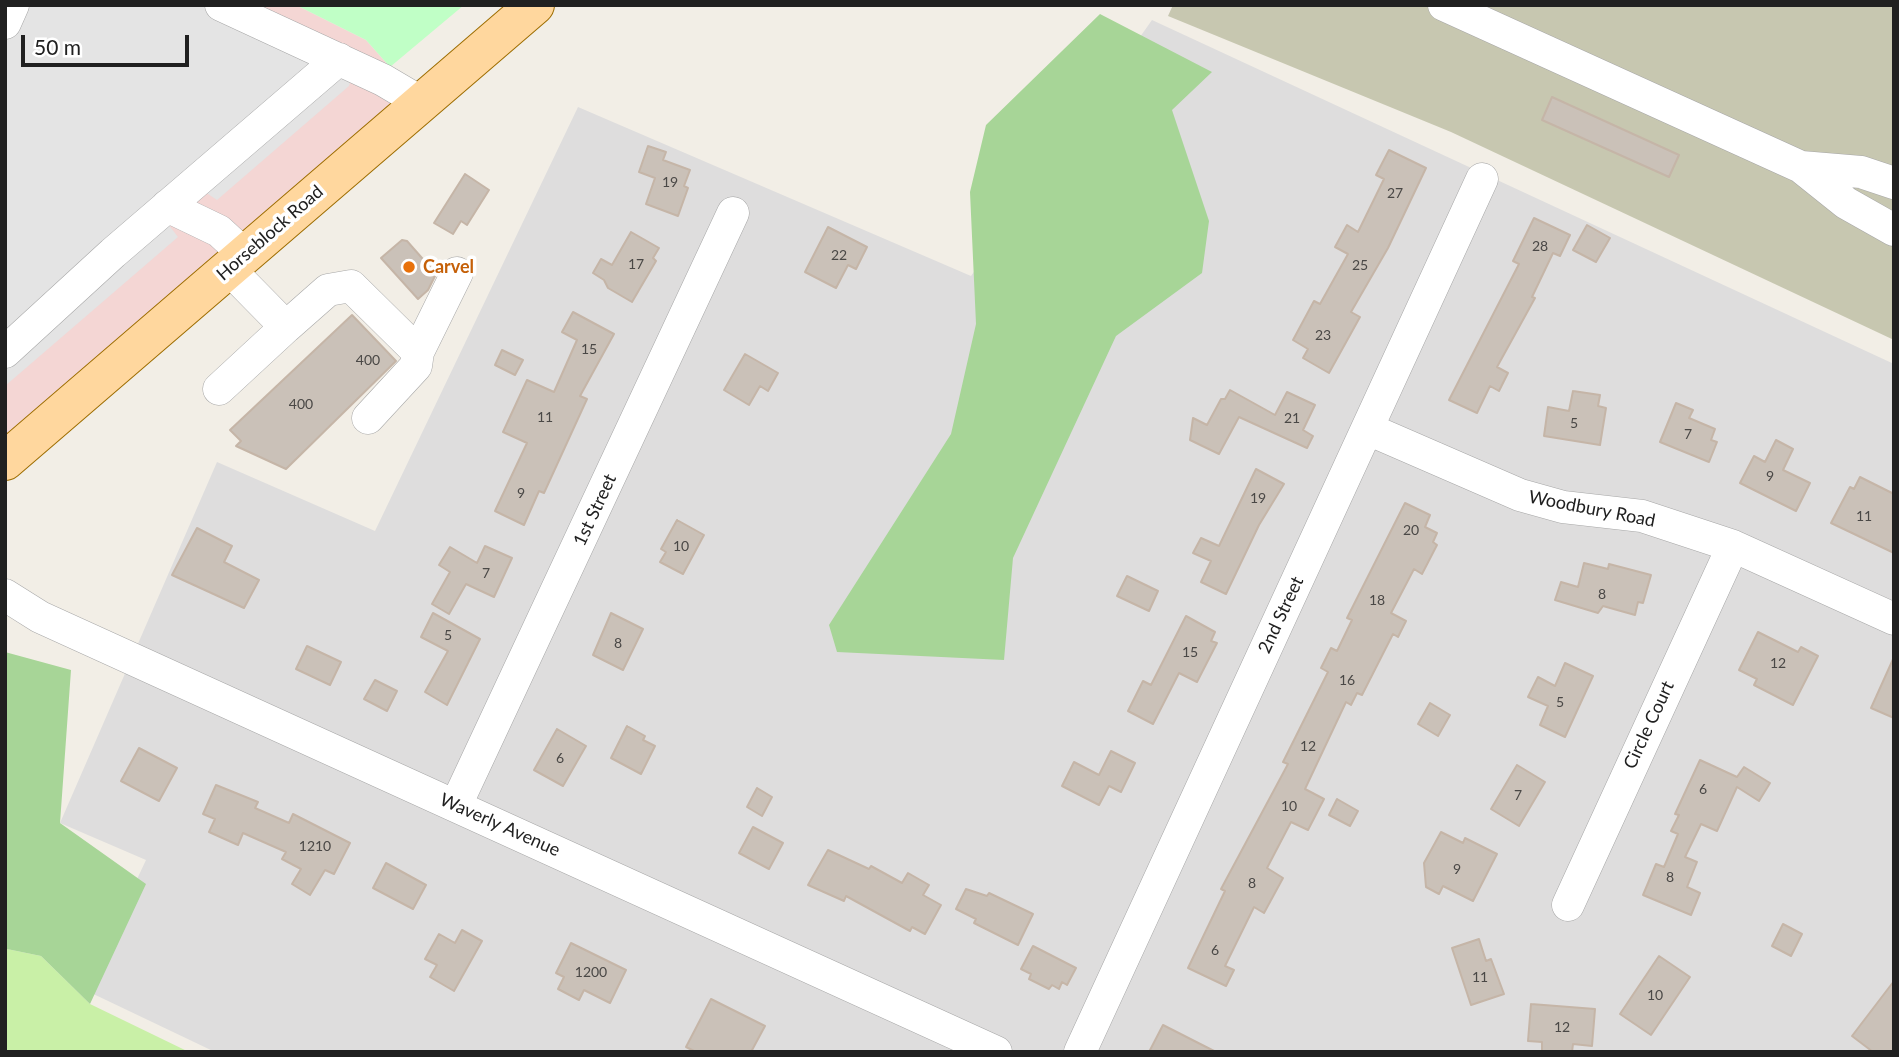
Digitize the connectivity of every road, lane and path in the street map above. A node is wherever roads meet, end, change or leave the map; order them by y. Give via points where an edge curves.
1 (13, 5) edge
2 (221, 5) edge
3 (535, 5) edge
4 (1444, 5) edge
5 (5, 23) edge
6 (339, 60) junction
7 (422, 103) junction
8 (1801, 167) junction
9 (1482, 179) dead end
10 (1894, 183) edge
11 (167, 206) junction
12 (733, 214) dead end
13 (1894, 230) edge
14 (237, 262) junction
15 (457, 273) dead end
16 (286, 327) junction
17 (5, 352) edge
18 (418, 352) junction
19 (219, 389) dead end
20 (368, 418) dead end
21 (1368, 429) junction
22 (5, 461) edge
23 (1733, 546) junction
24 (5, 595) edge
25 (1894, 619) edge
26 (456, 806) junction
27 (1568, 905) dead end
28 (996, 1052) edge
29 (1080, 1052) edge

1 - 5 street
2 - 6 street
3 - 7 main road, Horseblock Road
4 - 8 street
6 - 7 street
6 - 11 street
7 - 14 main road, Horseblock Road
8 - 10 street via 1861,172
8 - 13 street via 1846,203
9 - 21 street, 2nd Street
11 - 14 street via 219,231
11 - 17 street
12 - 26 street, 1st Street
14 - 16 street
14 - 22 main road, Horseblock Road
15 - 18 street
16 - 18 street via 328,290 351,286
16 - 19 street
18 - 20 street via 416,366
21 - 23 street, Woodbury Road via 1520,495 1563,507 1643,516
21 - 29 street, 2nd Street
23 - 25 street, Woodbury Road
23 - 27 street, Circle Court
24 - 26 street, Waverly Avenue via 40,617
26 - 28 street, Waverly Avenue

